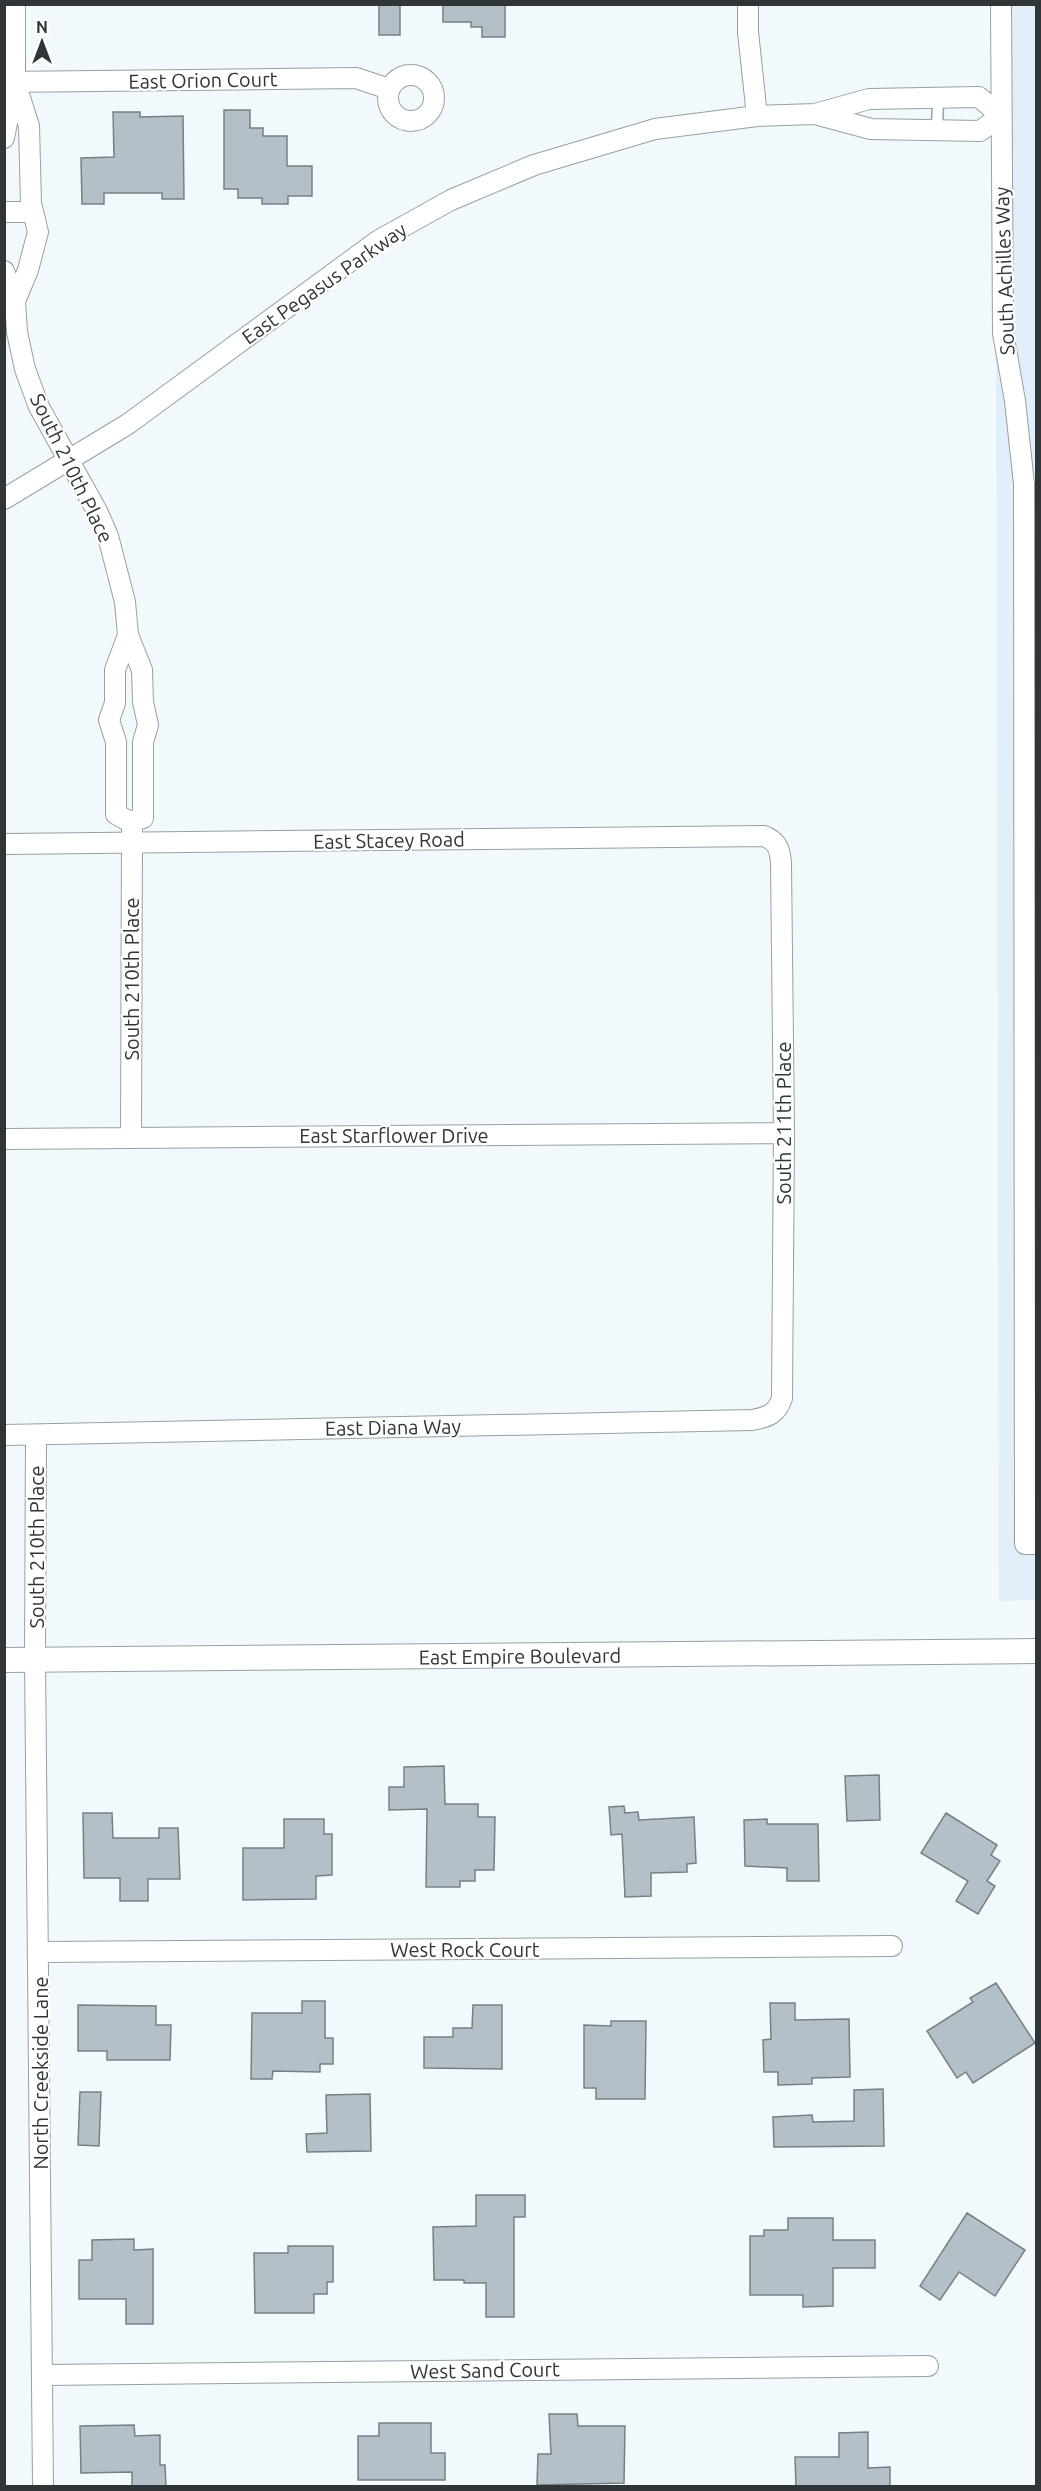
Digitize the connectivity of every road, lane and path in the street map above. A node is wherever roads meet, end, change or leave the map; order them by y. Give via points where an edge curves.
1 (15, 4) edge
2 (748, 4) edge
3 (1002, 4) edge
4 (10, 82) edge
5 (389, 89) dead end
6 (938, 98) junction
7 (815, 114) junction
8 (757, 116) junction
9 (1002, 116) junction
10 (937, 130) junction
11 (4, 138) edge
12 (4, 212) edge
13 (32, 212) junction
14 (4, 271) edge
15 (15, 301) junction
16 (70, 461) junction
17 (4, 499) edge
18 (129, 635) junction
19 (116, 742) junction
20 (143, 742) junction
21 (132, 822) junction
22 (772, 839) joint
23 (132, 842) junction
24 (4, 844) edge
25 (1030, 940) edge
26 (784, 1133) junction
27 (131, 1136) junction
28 (4, 1139) edge
29 (778, 1409) joint
30 (4, 1435) edge
31 (36, 1435) junction
32 (1031, 1544) edge
33 (1036, 1651) edge
34 (35, 1659) junction
35 (4, 1660) edge
36 (892, 1946) dead end
37 (39, 1952) junction
38 (928, 2366) dead end
39 (42, 2375) junction
40 (43, 2487) edge

1 - 4 street, South 210th Place
2 - 8 street
3 - 9 street, South Achilles Way
4 - 5 street, East Orion Court via 356,78
4 - 11 street, South 210th Place
4 - 13 street, South 210th Place via 29,126
6 - 7 street, East Pegasus Parkway via 869,99
6 - 9 street, East Pegasus Parkway via 979,97
6 - 10 lane
7 - 8 street, East Pegasus Parkway
7 - 10 street, East Pegasus Parkway via 871,129
8 - 16 street, East Pegasus Parkway via 633,135 534,165 451,200 379,240 128,424
9 - 10 street, East Pegasus Parkway via 980,132
9 - 25 street, South Achilles Way via 1003,333 1024,484
12 - 13 street
13 - 15 street, South 210th Place via 38,232
14 - 15 street, South 210th Place
15 - 16 street, South 210th Place via 17,332 39,407
16 - 17 street, East Pegasus Parkway
16 - 18 street, South 210th Place via 108,536
18 - 19 street via 115,670 115,703 109,720
18 - 20 street, South 210th Place via 142,670 148,725
19 - 20 street
19 - 21 street via 116,814
20 - 21 street, South 210th Place via 143,818
21 - 23 street, South 210th Place
22 - 23 street, East Stacey Road via 764,836
22 - 26 street, South 211th Place via 780,850 781,863
23 - 24 street, East Stacey Road
23 - 27 street, South 210th Place
25 - 32 street, South Achilles Way
26 - 27 street, East Starflower Drive
26 - 29 street, South 211th Place via 782,1398
27 - 28 street, East Starflower Drive
29 - 31 street, East Diana Way via 768,1417 752,1420
30 - 31 street, East Diana Way
31 - 34 street, South 210th Place
33 - 34 street, East Empire Boulevard
34 - 35 street, East Empire Boulevard
34 - 37 street, North Creekside Lane
36 - 37 street, West Rock Court
37 - 39 street, North Creekside Lane
38 - 39 street, West Sand Court
39 - 40 street, North Creekside Lane

